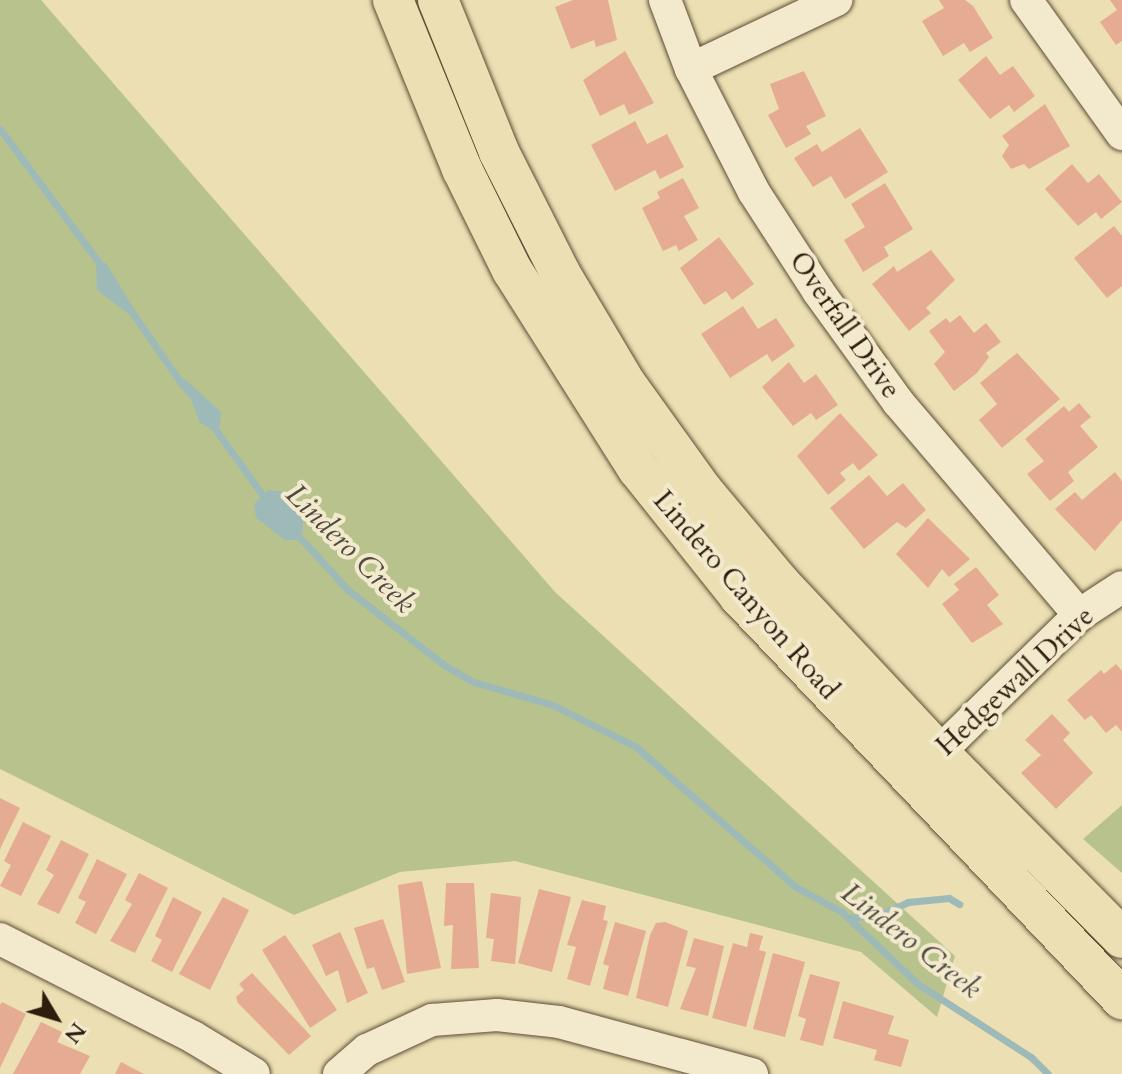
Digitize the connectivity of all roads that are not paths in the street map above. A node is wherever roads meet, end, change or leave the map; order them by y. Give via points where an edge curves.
1 (393, 0) edge
2 (438, 0) edge
3 (665, 0) edge
4 (836, 0) edge
5 (1026, 0) edge
6 (691, 69) junction
7 (1122, 134) edge
8 (1122, 587) edge
9 (1079, 615) junction
10 (925, 766) junction
11 (1122, 938) edge
12 (0, 939) edge
13 (1122, 999) edge
14 (254, 1074) edge
15 (339, 1074) edge
16 (752, 1074) edge

1 - 10 main road, Lindero Canyon Road via 462,169 574,374 689,536
2 - 10 main road, Lindero Canyon Road via 499,152 560,273 626,384 703,491
3 - 6 street, Overfall Drive
4 - 6 street
5 - 7 street
6 - 9 street, Overfall Drive via 754,192 859,351
8 - 9 street, Hedgewall Drive
9 - 10 street, Hedgewall Drive
10 - 11 main road, Lindero Canyon Road
10 - 13 main road, Lindero Canyon Road
12 - 14 street via 193,1037
15 - 16 street via 367,1050 432,1020 497,1015 559,1022

